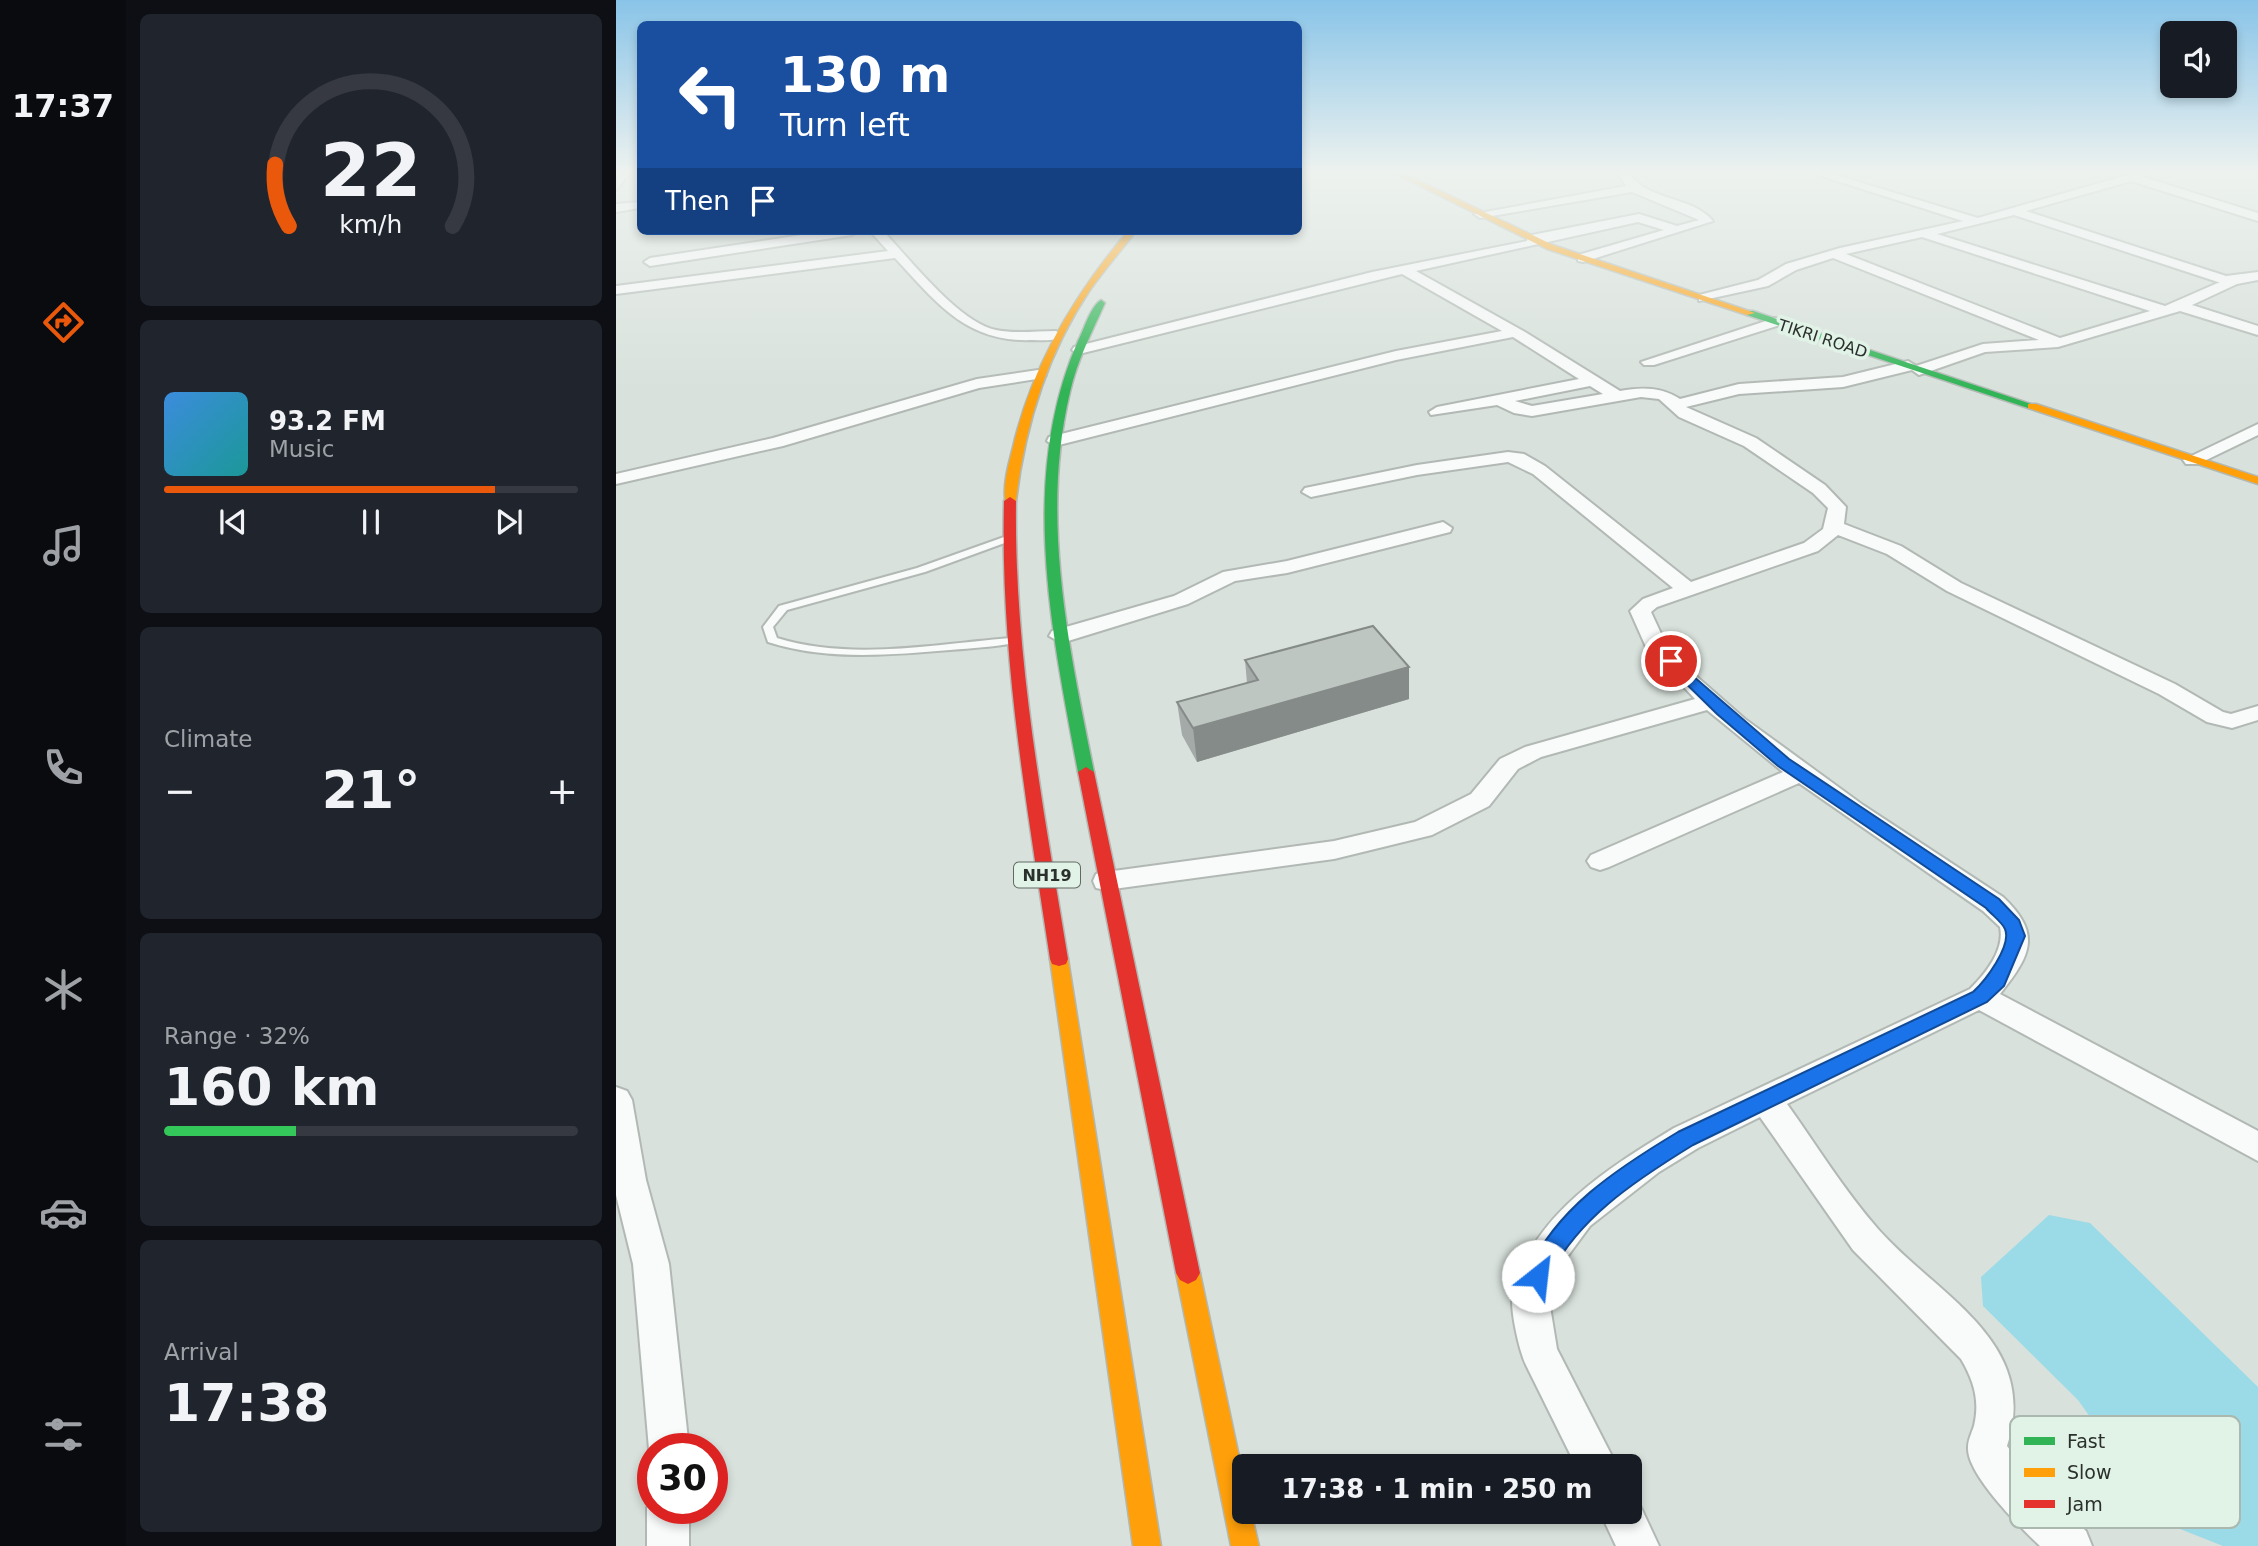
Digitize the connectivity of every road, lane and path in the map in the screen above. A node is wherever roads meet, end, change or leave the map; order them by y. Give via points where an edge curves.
1 (760, 245) edge
2 (890, 245) edge
3 (1121, 245) edge
4 (1125, 245) edge
5 (1515, 245) edge
6 (1547, 245) edge
7 (1626, 245) edge
8 (1872, 245) edge
9 (1962, 245) edge
10 (2121, 245) edge
11 (899, 254) junction
12 (1834, 254) junction
13 (1583, 258) junction
14 (650, 262) dead end
15 (1403, 269) junction
16 (2258, 276) edge
17 (2233, 281) junction
18 (616, 290) edge
19 (1704, 299) junction
20 (2180, 306) junction
21 (2165, 311) junction
22 (1775, 322) junction
23 (2258, 331) edge
24 (1514, 332) junction
25 (1056, 335) junction
26 (2058, 343) junction
27 (1079, 350) junction
28 (1648, 362) dead end
29 (1914, 368) junction
30 (1038, 375) junction
31 (1592, 381) junction
32 (1617, 396) junction
33 (1500, 400) junction
34 (1678, 404) junction
35 (1437, 412) dead end
36 (2258, 429) edge
37 (1055, 441) junction
38 (2192, 460) junction
39 (616, 479) edge
40 (2258, 481) edge
41 (1311, 492) dead end
42 (1834, 527) junction
43 (1443, 528) dead end
44 (1007, 539) junction
45 (1687, 589) junction
46 (1060, 636) junction
47 (1014, 641) junction
48 (1712, 701) junction
49 (2258, 713) edge
50 (1799, 774) junction
51 (1600, 860) dead end
52 (1106, 881) junction
53 (1980, 997) junction
54 (616, 1100) edge
55 (1766, 1100) junction
56 (2258, 1147) edge
57 (668, 1433) edge
58 (1591, 1454) edge
59 (2010, 1488) edge
60 (668, 1524) edge
61 (1626, 1524) edge
62 (2052, 1528) edge
63 (668, 1546) edge
64 (1147, 1546) edge
65 (1245, 1546) edge
66 (1638, 1546) edge
67 (2071, 1546) edge

1 - 14 street
2 - 11 street
3 - 25 main road, NH19 via 1082,292
4 - 27 main road, NH19
5 - 15 street
6 - 13 main road, TIKRI ROAD
7 - 13 street
8 - 12 street
9 - 21 street
10 - 17 street
11 - 18 street
11 - 25 street via 978,329
12 - 19 street via 1791,267 1763,283
12 - 26 street
13 - 19 main road, TIKRI ROAD
15 - 24 street
15 - 27 street
16 - 17 street
17 - 20 street
19 - 22 main road, TIKRI ROAD
20 - 21 street
20 - 23 street
21 - 26 street
22 - 28 street
22 - 29 main road, TIKRI ROAD
24 - 31 street
24 - 37 street via 1396,356
25 - 30 main road, NH19
26 - 29 street via 1983,348
27 - 37 main road, NH19
29 - 34 street via 1843,382 1739,389
29 - 38 main road, TIKRI ROAD
30 - 39 street via 977,384 790,438
30 - 44 main road, NH19 via 1019,440
31 - 32 street
31 - 33 street
32 - 33 street via 1532,411
32 - 34 street via 1652,391
33 - 35 street
34 - 42 street via 1685,414 1750,442 1819,489 1837,507
36 - 38 street
37 - 46 main road, NH19 via 1049,541
38 - 40 main road, TIKRI ROAD
41 - 45 street via 1417,470 1518,457
42 - 45 street via 1826,539 1811,547
42 - 49 street via 1894,550 1954,587 2167,689 2215,717 2232,720
43 - 46 street via 1287,567 1230,576 1181,600
44 - 47 main road, NH19
44 - 47 lane via 921,570 782,608 768,627 772,639 804,650
45 - 48 street via 1650,603 1640,611 1640,619 1657,647
46 - 52 main road, NH19
47 - 64 main road, NH19
48 - 50 street
48 - 52 street via 1533,752 1509,764 1480,800 1423,829 1334,850
50 - 51 street
50 - 53 street via 1993,904 2013,924 2016,936 1998,981
52 - 65 main road, NH19
53 - 55 street
53 - 56 street
54 - 57 street via 629,1180 652,1265
55 - 58 street via 1647,1162 1578,1215 1545,1258 1530,1294 1539,1352
55 - 59 street via 1864,1238 1983,1359 1997,1392 1998,1418 1987,1448 1996,1471
60 - 63 street
61 - 66 street
62 - 67 street

